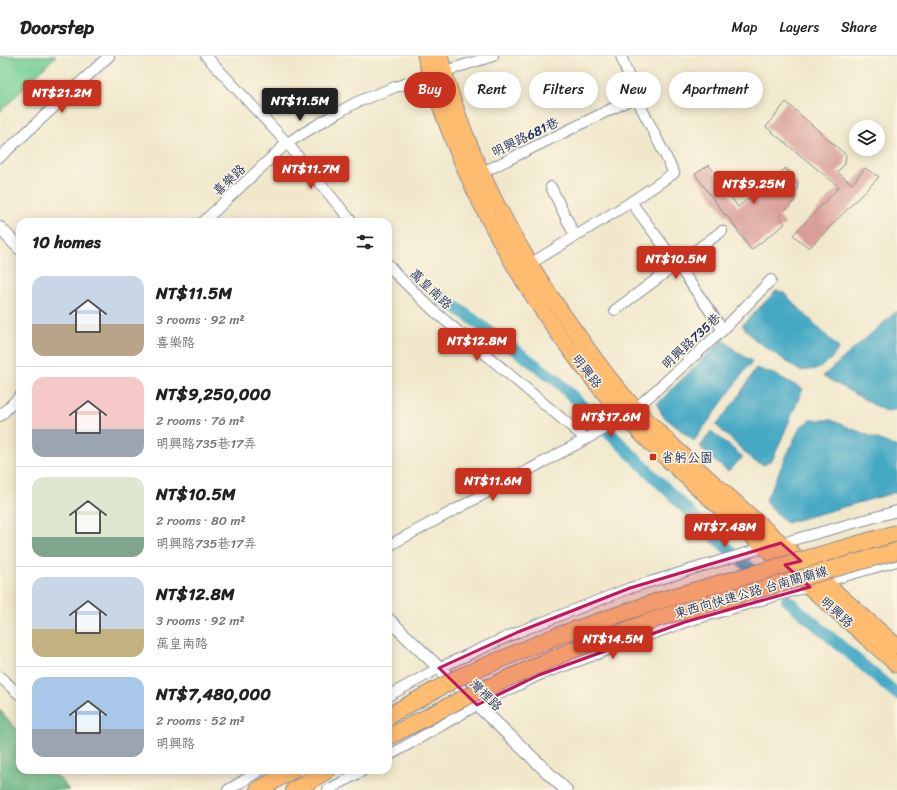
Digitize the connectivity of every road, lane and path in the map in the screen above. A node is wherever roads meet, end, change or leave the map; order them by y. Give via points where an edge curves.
1 (109, 56) edge
2 (206, 56) edge
3 (425, 56) edge
4 (440, 56) edge
5 (492, 56) edge
6 (621, 56) edge
7 (436, 72) edge
8 (437, 72) edge
9 (443, 72) edge
10 (627, 72) edge
11 (404, 84) edge
12 (444, 108) edge
13 (613, 108) edge
14 (642, 108) edge
15 (287, 143) junction
16 (0, 157) edge
17 (476, 175) junction
18 (551, 187) dead end
19 (631, 202) junction
20 (207, 218) edge
21 (349, 218) edge
22 (0, 228) edge
23 (722, 231) dead end
24 (575, 236) junction
25 (16, 245) edge
26 (530, 264) junction
27 (678, 265) junction
28 (392, 269) edge
29 (771, 280) dead end
30 (615, 310) dead end
31 (723, 330) junction
32 (16, 400) edge
33 (629, 415) junction
34 (0, 416) edge
35 (586, 438) junction
36 (897, 511) edge
37 (897, 534) edge
38 (781, 543) junction
39 (392, 544) edge
40 (764, 548) junction
41 (897, 551) edge
42 (897, 561) edge
43 (824, 582) junction
44 (810, 587) junction
45 (392, 623) edge
46 (897, 646) edge
47 (897, 665) edge
48 (439, 668) junction
49 (0, 677) edge
50 (16, 691) edge
51 (392, 694) edge
52 (477, 705) junction
53 (392, 714) edge
54 (392, 735) edge
55 (392, 754) edge
56 (254, 774) edge
57 (286, 774) edge
58 (321, 774) edge
59 (357, 774) edge
60 (228, 790) edge
61 (258, 790) edge
62 (294, 790) edge
63 (328, 790) edge
64 (566, 790) edge

1 - 16 street
2 - 15 street
3 - 7 main road, 明興路
4 - 8 main road, 明興路
5 - 9 street, 喜樂路
6 - 10 street
11 - 15 street, 喜樂路 via 357,102
12 - 17 main road, 明興路 via 448,126
13 - 17 street, 明興路681巷
14 - 19 street via 674,173
15 - 20 street, 喜樂路
15 - 21 street
17 - 26 main road, 明興路 via 504,217
17 - 33 main road, 明興路 via 492,226 517,271 585,369
18 - 24 street
19 - 24 street
19 - 27 street
22 - 25 street
23 - 27 street
24 - 26 street
26 - 33 main road, 明興路 via 596,361
27 - 30 street
27 - 31 street
28 - 35 street, 萬皇南路 via 434,311
29 - 31 street, 明興路735巷
31 - 33 street, 明興路735巷
32 - 34 street
33 - 35 street, 明興路735巷
33 - 38 main road, 明興路 via 695,466
33 - 40 main road, 明興路 via 688,480
35 - 39 street, 明興路735巷
36 - 38 street
37 - 53 highway, 東西向快速公路 台南關廟線, bridge via 658,601 559,635 459,677
38 - 40 street
38 - 43 main road, 明興路
40 - 44 main road, 明興路
40 - 48 street via 630,588 518,632
41 - 54 highway, 東西向快速公路 台南關廟線, bridge via 648,622 570,651 464,698
42 - 43 street
43 - 44 street
43 - 46 main road, 明興路
44 - 47 main road, 明興路
44 - 52 street via 685,622 539,675
45 - 48 street, 灣裡路
48 - 51 street
48 - 52 street, 灣裡路
49 - 50 street
52 - 55 street
52 - 64 street, 灣裡路
56 - 60 street
57 - 61 highway
58 - 62 highway
59 - 63 street

